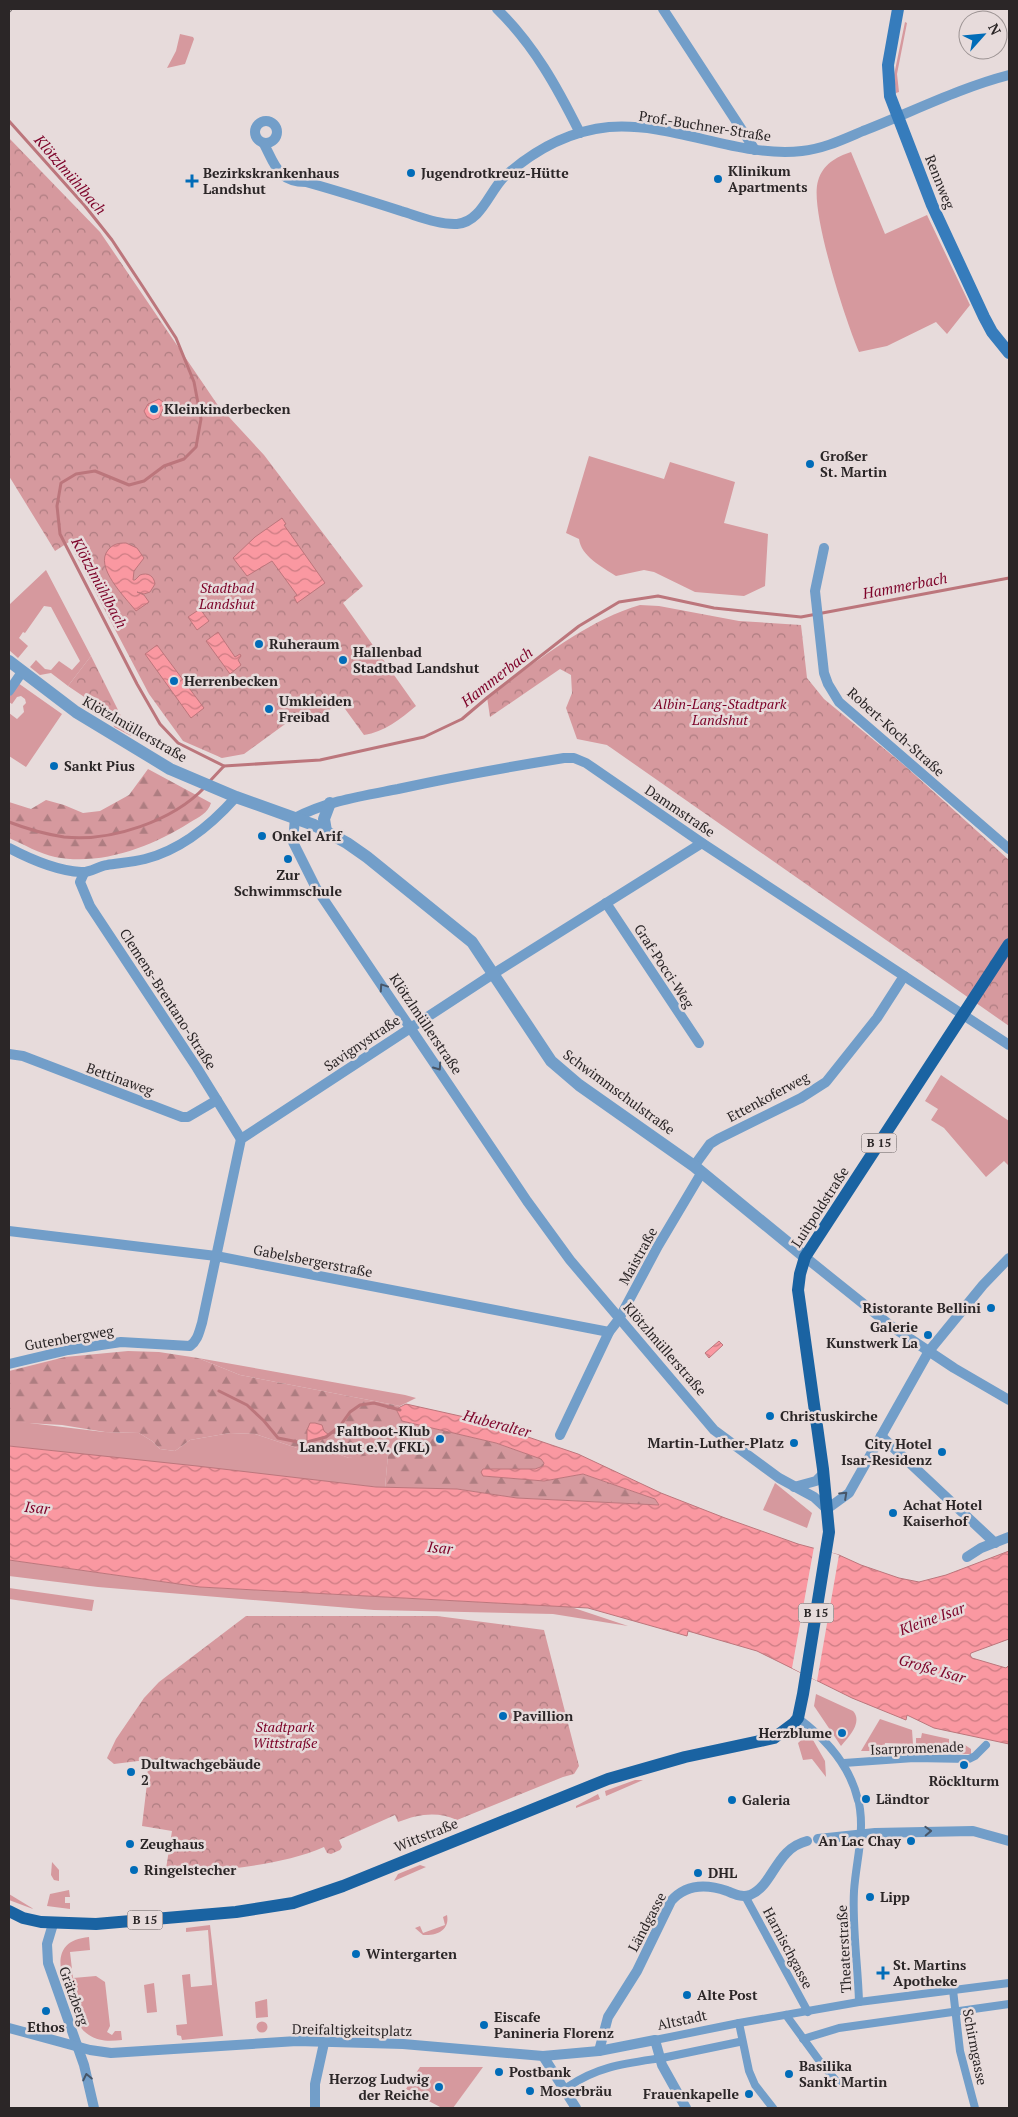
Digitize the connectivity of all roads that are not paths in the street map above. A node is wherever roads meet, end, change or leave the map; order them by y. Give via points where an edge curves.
1 (497, 9) edge
2 (898, 9) edge
3 (666, 10) edge
4 (1009, 75) edge
5 (898, 117) junction
6 (580, 133) junction
7 (264, 144) dead end
8 (755, 150) junction
9 (1009, 354) edge
10 (824, 548) dead end
11 (9, 661) edge
12 (22, 672) junction
13 (9, 691) edge
14 (236, 797) junction
15 (330, 803) junction
16 (295, 818) junction
17 (326, 831) junction
18 (702, 843) junction
19 (9, 848) edge
20 (1009, 849) edge
21 (84, 872) junction
22 (606, 904) junction
23 (1009, 944) edge
24 (493, 974) junction
25 (904, 976) junction
26 (963, 1014) junction
27 (410, 1027) junction
28 (698, 1043) dead end
29 (1009, 1044) edge
30 (9, 1057) edge
31 (217, 1100) junction
32 (241, 1139) junction
33 (698, 1169) junction
34 (9, 1231) edge
35 (216, 1256) junction
36 (805, 1257) junction
37 (1009, 1258) edge
38 (619, 1319) junction
39 (609, 1332) junction
40 (929, 1351) junction
41 (9, 1364) edge
42 (1009, 1400) edge
43 (560, 1435) dead end
44 (881, 1436) junction
45 (823, 1474) junction
46 (794, 1487) junction
47 (827, 1509) junction
48 (1009, 1536) edge
49 (995, 1543) junction
50 (968, 1556) dead end
51 (798, 1718) junction
52 (986, 1745) dead end
53 (844, 1763) junction
54 (862, 1834) junction
55 (818, 1839) dead end
56 (807, 1841) dead end
57 (1009, 1841) edge
58 (745, 1896) junction
59 (9, 1910) edge
60 (52, 1924) junction
61 (1009, 1982) edge
62 (953, 1990) junction
63 (859, 2002) junction
64 (1009, 2004) edge
65 (808, 2012) junction
66 (955, 2012) junction
67 (786, 2016) junction
68 (739, 2023) junction
69 (9, 2028) edge
70 (803, 2039) junction
71 (655, 2040) junction
72 (739, 2042) dead end
73 (324, 2043) junction
74 (78, 2047) junction
75 (450, 2048) joint
76 (598, 2051) junction
77 (543, 2056) junction
78 (839, 2084) dead end
79 (569, 2086) dead end
80 (94, 2108) edge
81 (315, 2108) edge
82 (576, 2108) edge
83 (686, 2108) edge
84 (773, 2108) edge
85 (975, 2108) edge

1 - 6 street via 540,59
2 - 5 main road, Rennweg via 887,80
3 - 8 street
4 - 5 street, Prof.-Buchner-Straße via 970,87
5 - 8 street, Prof.-Buchner-Straße via 816,149 788,152
5 - 9 main road, Rennweg via 932,205 984,317
6 - 7 street, Prof.-Buchner-Straße via 536,152 504,178 475,216 459,224 290,180 279,172
6 - 8 street, Prof.-Buchner-Straße via 609,127 655,130
10 - 20 street, Robert-Koch-Straße via 815,591 820,644 828,684 839,702
11 - 12 street, Klötzlmüllerstraße
12 - 13 street
12 - 14 street, Klötzlmüllerstraße via 76,712 170,769
14 - 16 street, Klötzlmüllerstraße
14 - 21 street via 216,819 185,841 146,858
15 - 16 street, Dammstraße
15 - 17 street via 324,819
15 - 18 street, Dammstraße via 495,769 574,758
16 - 17 street, Schwimmschulstraße
27 -> 16 street, Klötzlmüllerstraße via 316,888 292,842
17 - 24 street, Schwimmschulstraße via 367,857 464,935 477,948
18 - 22 street, Savignystraße
18 - 25 street, Dammstraße
19 - 21 street via 62,869
21 - 31 street, Clemens-Brentano-Straße via 80,882 90,906
22 - 24 street, Savignystraße
22 - 28 street, Graf-Pocci-Weg
23 - 26 main road, Luitpoldstraße / B 15
24 - 27 street, Savignystraße
24 - 33 street, Schwimmschulstraße via 551,1061 576,1083
25 - 26 street, Dammstraße
25 - 33 street, Ettenkoferweg via 877,1018 826,1082 710,1144
26 - 29 street, Dammstraße
26 - 36 main road, Luitpoldstraße / B 15
27 - 32 street, Savignystraße
27 -> 38 street, Klötzlmüllerstraße via 527,1201
30 - 31 street, Bettinaweg via 22,1056 182,1117 188,1117
31 - 32 street, Clemens-Brentano-Straße
32 - 35 street
33 - 36 street, Schwimmschulstraße
33 - 38 street, Maistraße
34 - 35 street, Gabelsbergerstraße
35 - 39 street, Gabelsbergerstraße
35 - 41 street, Gutenbergweg via 198,1337 190,1346 121,1342
36 - 40 street, Schwimmschulstraße via 891,1326
36 - 45 main road, Luitpoldstraße / B 15 via 798,1290
37 - 40 street via 982,1284
38 - 39 street, Maistraße
38 - 46 street, Klötzlmüllerstraße via 714,1430
39 - 43 street, Maistraße
40 - 42 street, Schwimmschulstraße
40 - 44 street
47 -> 44 street via 848,1493
44 - 49 street
45 - 46 street via 816,1482
45 - 47 main road, Luitpoldstraße / B 15
46 - 47 street via 814,1497
47 - 51 main road, Luitpoldstraße / B 15 via 827,1552
48 - 49 street
49 - 50 street
51 - 53 street
51 - 60 main road, Wittstraße / B 15 via 790,1728 774,1738 685,1757 608,1780 293,1903 236,1912 106,1923
52 - 53 street, Isarpromenade via 969,1759 907,1758
53 - 54 street, Theaterstraße via 859,1801
54 - 55 street
54 -> 57 street via 973,1831
54 - 63 street, Theaterstraße via 854,1890 853,1934
56 - 58 street via 790,1849 761,1886
58 - 65 street, Harnischgasse
58 - 76 street, Ländgasse via 710,1886 684,1890 675,1896 637,1971 605,2017
59 - 60 main road, Wittstraße / B 15 via 28,1919
60 - 74 street, Grätzberg via 47,1944 48,1963
61 - 62 street, Altstadt
62 - 63 street, Altstadt
62 - 66 street, Schirmgasse
63 - 65 street, Altstadt
64 - 66 street
65 - 67 street, Altstadt
66 - 70 street via 839,2028
66 - 85 street, Schirmgasse via 960,2051
67 - 68 street, Altstadt
67 - 70 street
68 - 71 street, Altstadt
68 - 84 street via 748,2071
69 - 74 street, Dreifaltigkeitsplatz
70 - 78 street
71 - 76 street, Altstadt
71 - 83 street via 662,2065
72 - 79 street via 598,2070
73 - 74 street, Dreifaltigkeitsplatz via 253,2043 111,2053
73 - 75 street, Dreifaltigkeitsplatz
73 - 81 street via 315,2084
80 -> 74 street, Grätzberg
75 - 77 street, Altstadt
76 - 77 street, Altstadt
77 - 82 street

